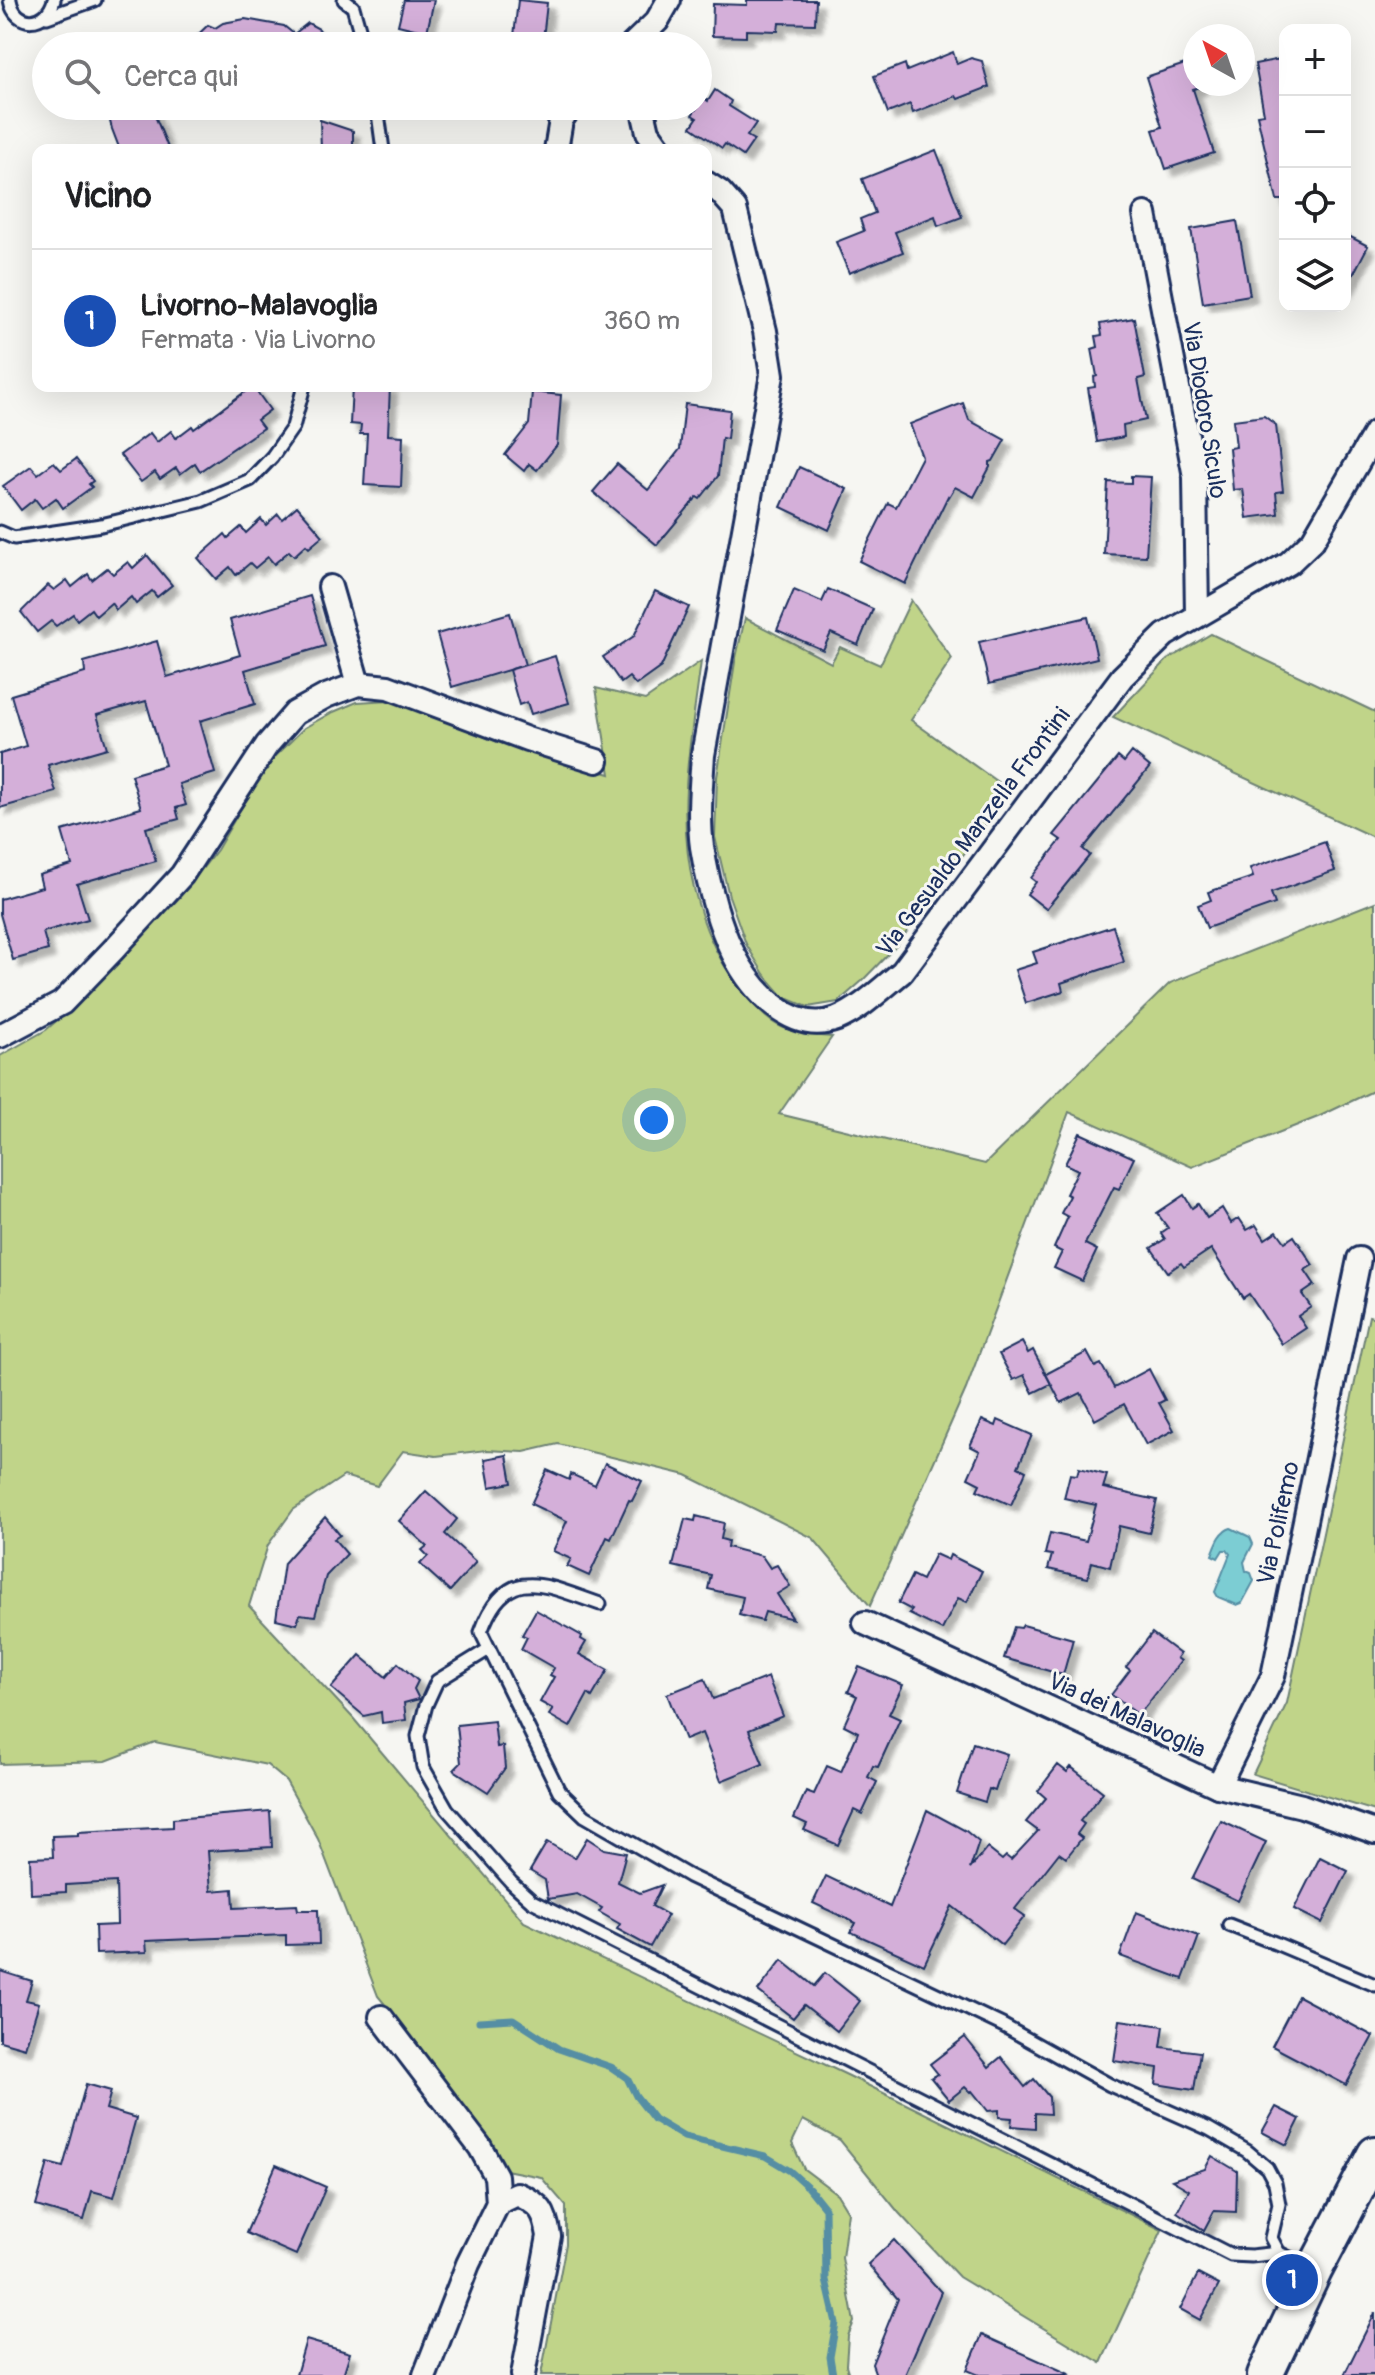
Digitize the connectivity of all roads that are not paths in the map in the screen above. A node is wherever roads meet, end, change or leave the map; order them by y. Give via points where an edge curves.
1 (10, 0) edge
2 (54, 0) edge
3 (95, 0) edge
4 (344, 0) edge
5 (669, 0) edge
6 (0, 15) edge
7 (42, 18) junction
8 (23, 19) junction
9 (360, 32) edge
10 (646, 32) edge
11 (379, 120) edge
12 (561, 120) edge
13 (645, 120) edge
14 (382, 144) edge
15 (555, 144) edge
16 (657, 144) edge
17 (712, 187) edge
18 (1145, 214) dead end
19 (302, 392) edge
20 (1375, 433) edge
21 (0, 532) edge
22 (330, 587) dead end
23 (1197, 615) junction
24 (358, 684) junction
25 (597, 761) dead end
26 (0, 1036) edge
27 (1359, 1259) dead end
28 (600, 1604) dead end
29 (865, 1623) dead end
30 (489, 1649) junction
31 (1218, 1786) junction
32 (1375, 1832) edge
33 (1229, 1925) dead end
34 (1375, 1985) edge
35 (381, 2017) dead end
36 (1375, 2154) edge
37 (498, 2203) junction
38 (1279, 2253) junction
39 (1314, 2271) junction
40 (425, 2375) edge
41 (523, 2375) edge
42 (1265, 2375) edge

1 - 8 lane
2 - 7 lane
3 - 7 lane
4 - 9 lane via 353,7
5 - 10 street
6 - 8 lane
7 - 8 lane
11 - 14 lane
12 - 15 street
13 - 16 street
17 - 23 street, Via Gesualdo Manzella Frontini via 735,209 772,375 703,755 702,845 715,905 733,953 756,987 783,1013 806,1022 835,1019 862,1005 902,972 1122,677 1165,635
18 - 23 street, Via Diodoro Siculo via 1195,477
19 - 21 lane via 293,427 250,480 201,501 101,525 14,538
20 - 23 street, Via Gesualdo Manzella Frontini via 1313,540 1255,585
22 - 24 street
24 - 25 street via 388,687
24 - 26 street via 295,713 267,745 182,875 62,1003
27 - 31 street, Via Polifemo via 1273,1676
28 - 30 lane via 542,1585 516,1587 489,1611 481,1632
29 - 31 street, Via dei Malavoglia
30 - 38 lane via 559,1791 585,1816 689,1876 1002,2025 1247,2151 1275,2183 1279,2204 1271,2238
30 - 38 lane via 437,1681 418,1736 423,1767 447,1809 532,1901 1231,2255
31 - 32 street, Via dei Malavoglia via 1302,1806
33 - 34 lane
35 - 37 street via 480,2147 496,2176
36 - 39 main road
37 - 40 street
37 - 41 street via 517,2194 533,2200 545,2215 549,2236
38 - 39 lane
39 - 42 main road

